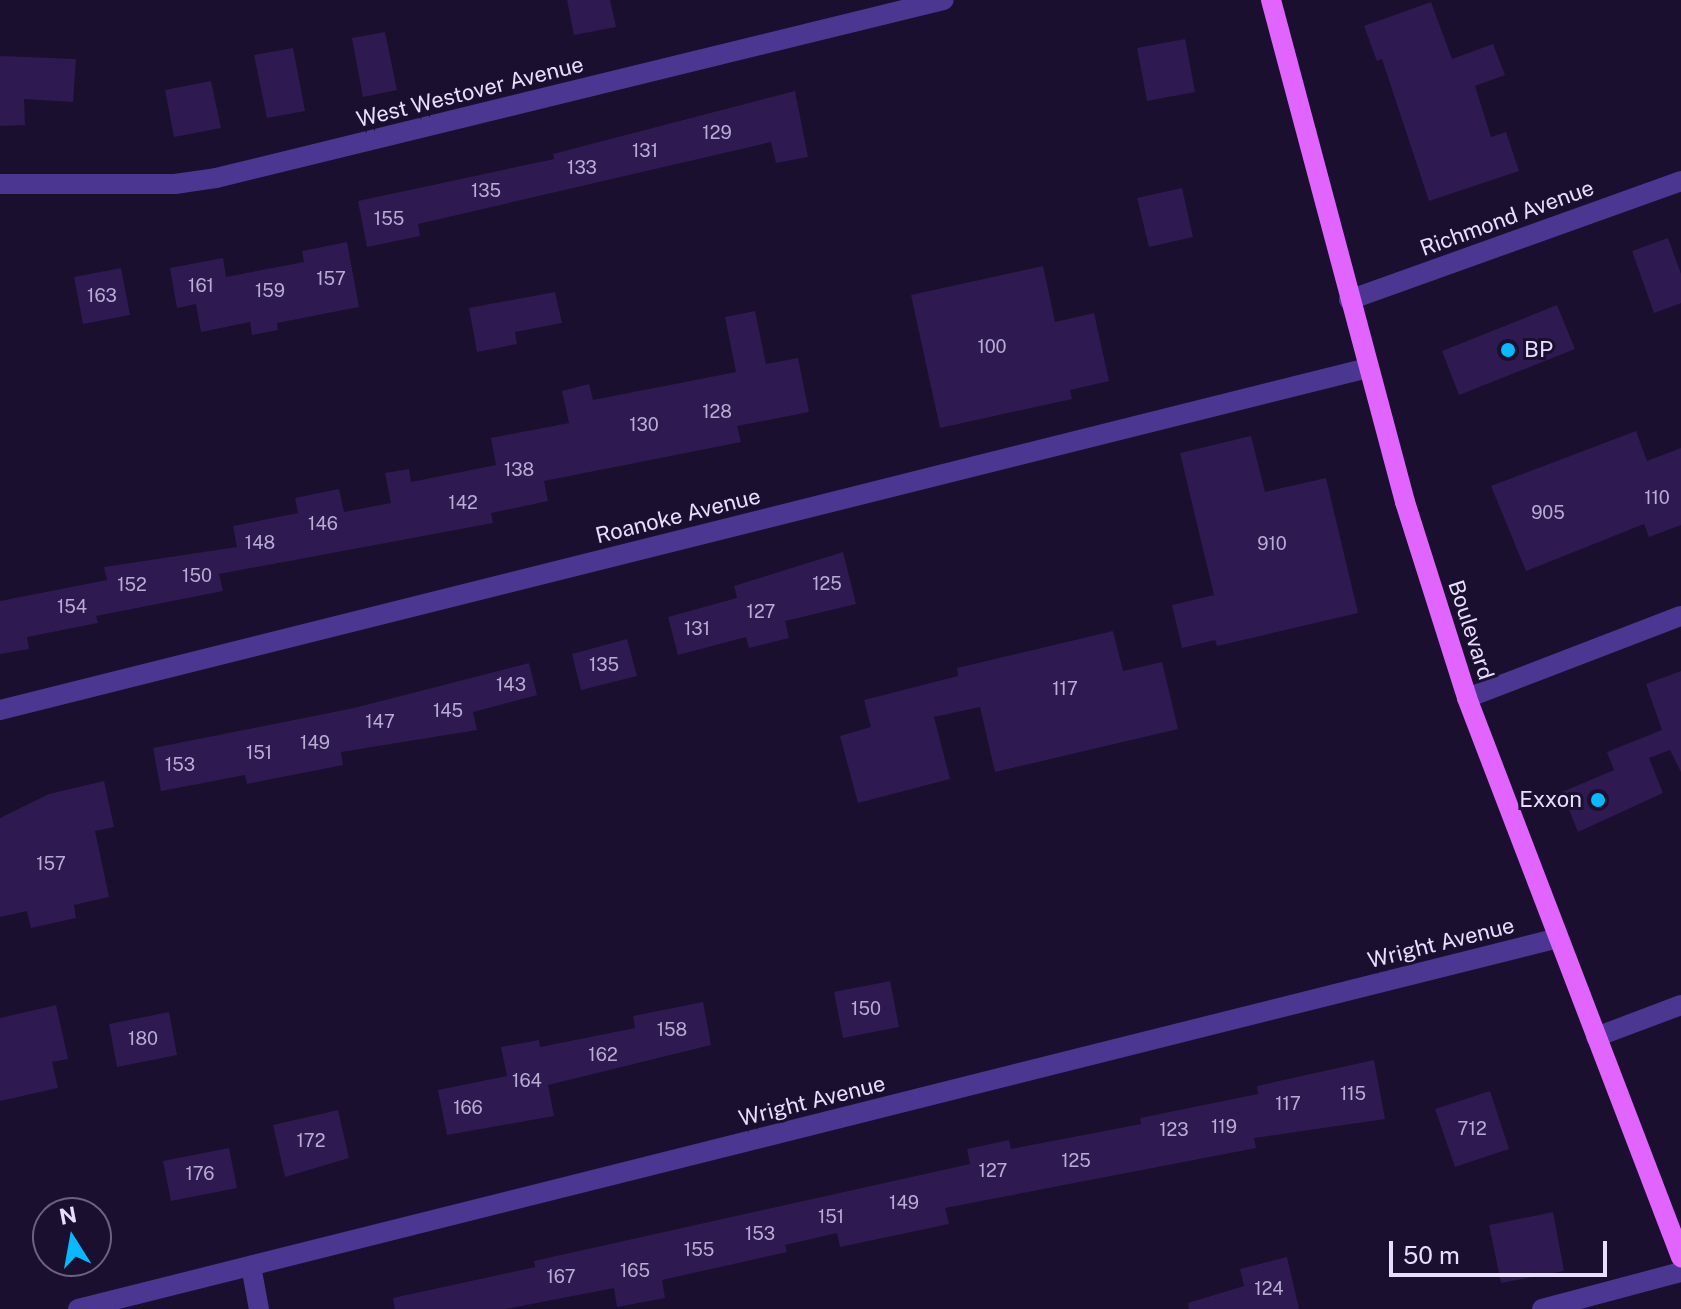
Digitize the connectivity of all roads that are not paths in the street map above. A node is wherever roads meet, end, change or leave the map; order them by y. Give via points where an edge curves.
1 (944, 0) edge
2 (1271, 0) edge
3 (1681, 181) edge
4 (0, 184) edge
5 (1349, 300) junction
6 (1368, 368) junction
7 (1681, 616) edge
8 (1467, 698) junction
9 (0, 710) edge
10 (1558, 938) junction
11 (1681, 1005) edge
12 (1596, 1037) junction
13 (1681, 1257) edge
14 (251, 1266) junction
15 (1681, 1272) edge
16 (78, 1309) edge
17 (259, 1309) edge
18 (1542, 1309) edge

1 - 4 street, West Westover Avenue via 216,178
2 - 5 main road, Boulevard
3 - 5 street, Richmond Avenue
5 - 6 main road, Boulevard
6 - 8 main road, Boulevard
6 - 9 street, Roanoke Avenue
7 - 8 street
8 - 10 main road, Boulevard
10 - 12 main road, Boulevard
10 - 14 street, Wright Avenue
11 - 12 street
12 - 13 main road, Boulevard
14 - 16 street, Wright Avenue
14 - 17 street
15 - 18 street

